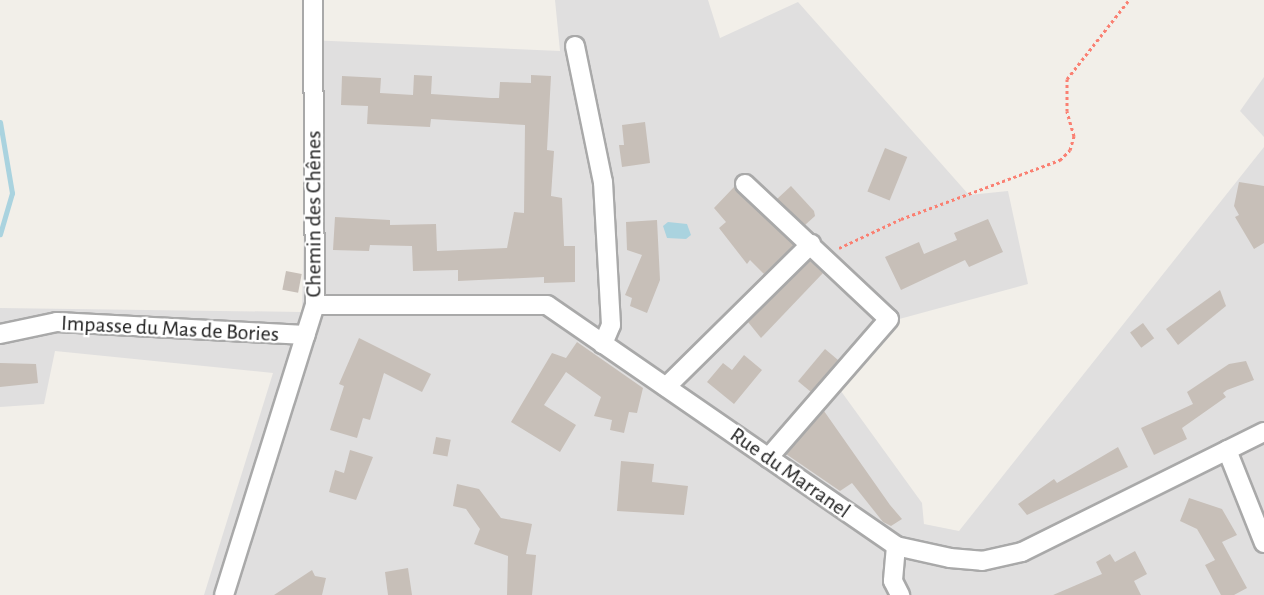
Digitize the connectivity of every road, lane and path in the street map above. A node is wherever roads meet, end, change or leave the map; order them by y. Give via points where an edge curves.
1 (313, 0) edge
2 (1129, 0) edge
3 (575, 46) dead end
4 (745, 184) dead end
5 (818, 250) junction
6 (315, 305) junction
7 (0, 334) edge
8 (306, 335) junction
9 (603, 344) junction
10 (666, 387) junction
11 (1264, 432) edge
12 (1227, 450) junction
13 (768, 458) junction
14 (1264, 543) edge
15 (896, 546) junction
16 (224, 595) edge
17 (900, 595) edge

1 - 6 street, Chemin des Chênes
2 - 5 path via 1066,79 1067,111 1074,136 1070,150 1060,160
3 - 9 street via 603,182 611,325
4 - 5 street
5 - 10 street
5 - 13 street via 889,319
6 - 8 street, Chemin des Chênes
6 - 9 street, Rue du Marranel via 547,304
7 - 8 street, Impasse du Mas de Bories via 57,322
8 - 16 street, Chemin des Chênes
9 - 10 street, Rue du Marranel
10 - 13 street, Rue du Marranel
11 - 12 street, Rue du Marranel
12 - 14 street
12 - 15 street, Rue du Marranel via 1022,552 982,561
13 - 15 street, Rue du Marranel
15 - 17 street via 893,581

